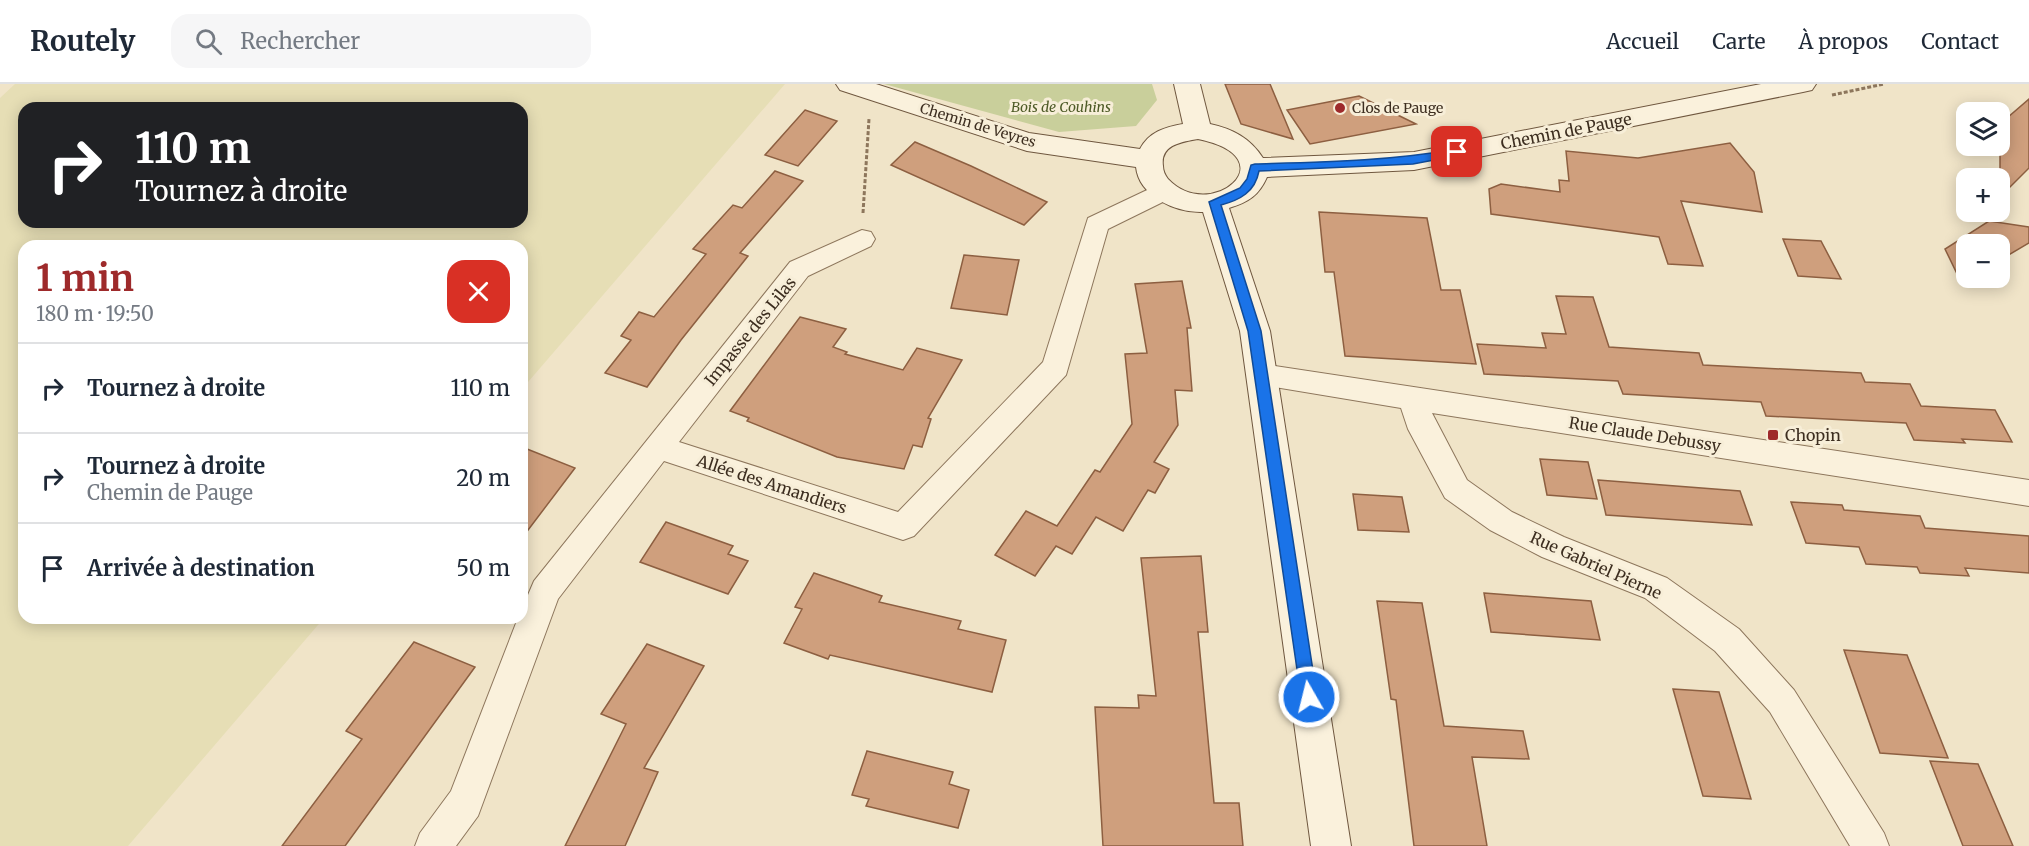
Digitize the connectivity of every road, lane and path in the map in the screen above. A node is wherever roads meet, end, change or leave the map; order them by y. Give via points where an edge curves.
1 (1187, 84) edge
2 (1803, 84) edge
3 (860, 87) edge
4 (1759, 88) edge
5 (1198, 130) junction
6 (1146, 159) junction
7 (1255, 168) junction
8 (1164, 191) junction
9 (1214, 202) junction
10 (862, 239) joint
11 (1261, 375) junction
12 (1412, 398) junction
13 (658, 447) junction
14 (2029, 493) edge
15 (433, 846) edge
16 (1331, 846) edge
17 (1871, 846) edge

1 - 5 street
2 - 4 street, Chemin de Pauge
3 - 6 street, Chemin de Veyres via 1027,142
3 - 10 path
4 - 7 street, Chemin de Pauge via 1413,161
5 - 6 street via 1161,139
5 - 7 street via 1238,142 1247,150
6 - 8 street via 1153,182
7 - 9 street via 1244,190
8 - 9 street via 1179,199
8 - 13 street, Allée des Amandiers via 1097,224 1056,368 903,527
9 - 11 street via 1255,331
10 - 13 street, Impasse des Lilas via 799,269
11 - 12 street, Rue Claude Debussy
11 - 16 street
12 - 14 street, Rue Claude Debussy
12 - 17 street, Rue Gabriel Pierne via 1423,429 1456,489 1501,521 1553,547 1656,588 1727,640 1782,701
13 - 15 street via 545,591 465,802

